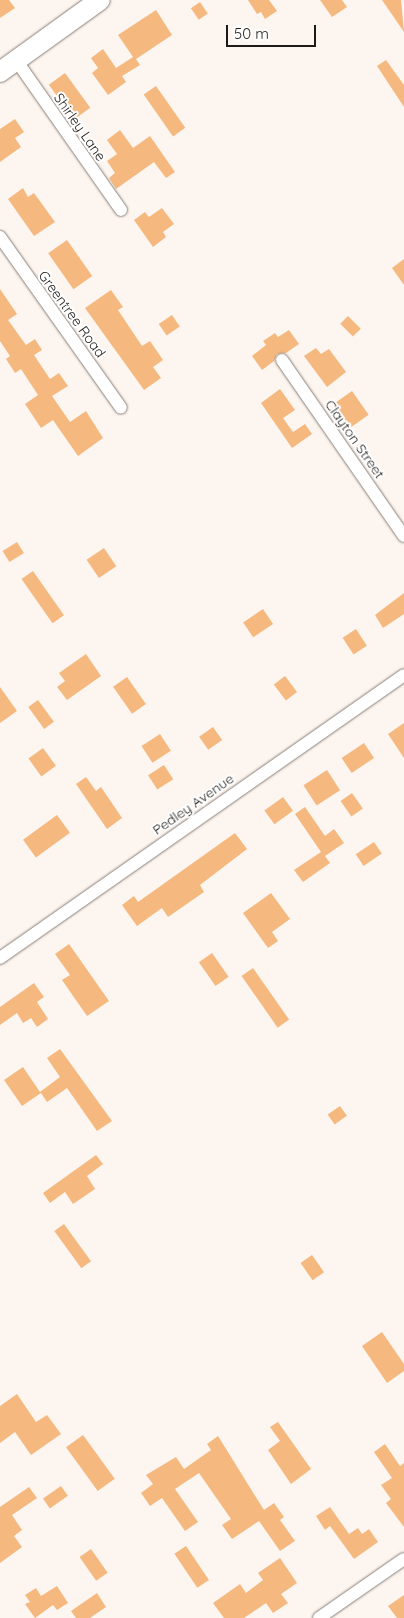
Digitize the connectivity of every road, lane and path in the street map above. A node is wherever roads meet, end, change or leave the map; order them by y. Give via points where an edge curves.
1 (100, 0) edge
2 (16, 60) junction
3 (0, 72) edge
4 (121, 210) dead end
5 (0, 237) edge
6 (282, 360) dead end
7 (121, 408) dead end
8 (404, 536) edge
9 (404, 675) edge
10 (0, 958) edge
11 (404, 1559) edge
12 (319, 1618) edge

1 - 2 main road
2 - 3 main road
2 - 4 street, Shirley Lane
5 - 7 street, Greentree Road
6 - 8 street, Clayton Street
9 - 10 street, Pedley Avenue
11 - 12 street

